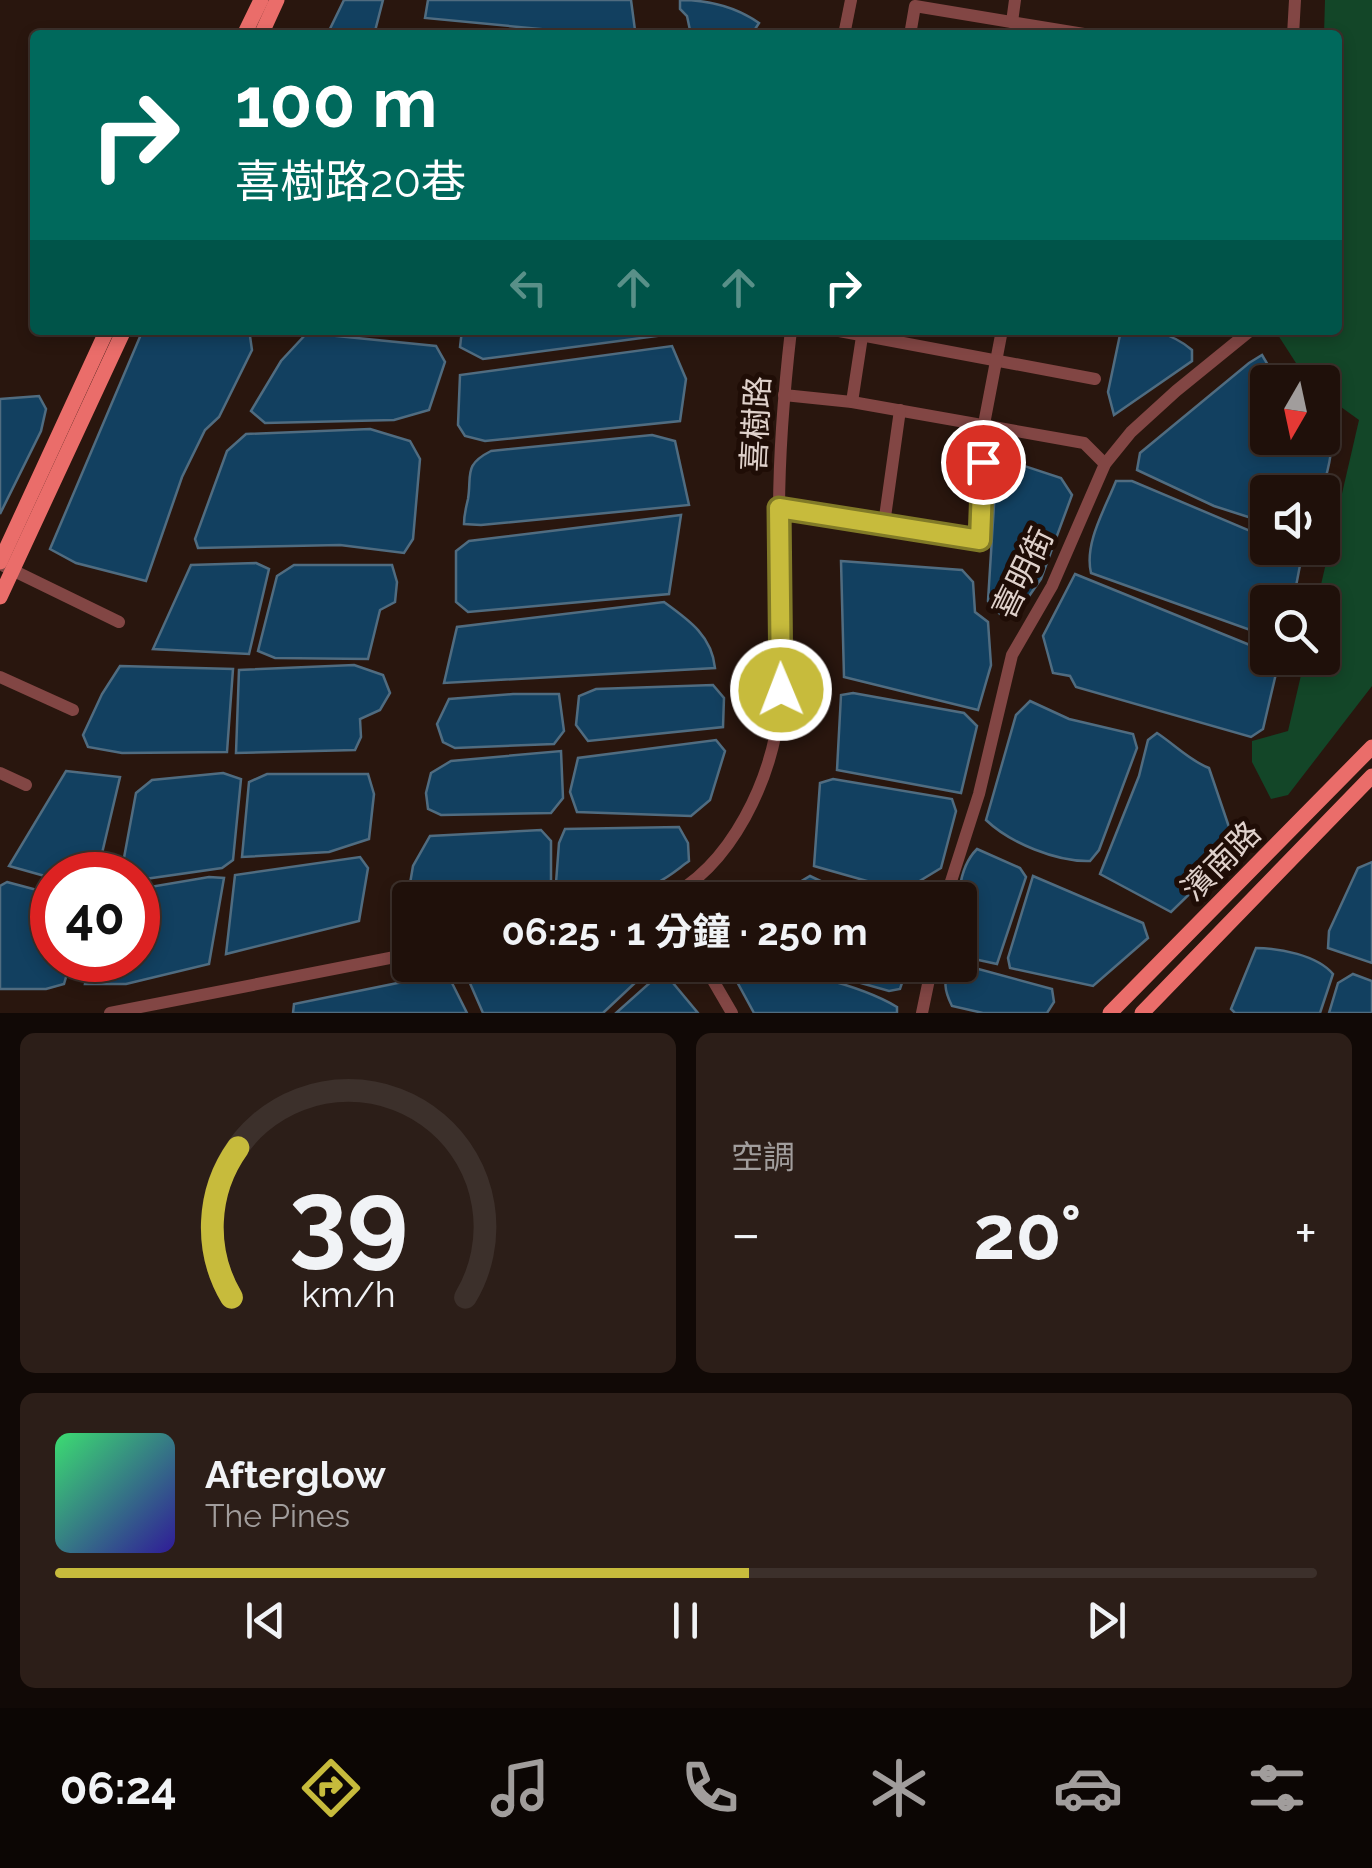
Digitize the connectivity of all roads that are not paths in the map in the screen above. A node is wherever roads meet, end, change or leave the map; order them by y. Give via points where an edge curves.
1 (260, 0) edge
2 (277, 0) edge
3 (851, 0) edge
4 (1016, 0) edge
5 (1296, 0) edge
6 (1012, 22) junction
7 (246, 30) edge
8 (262, 30) edge
9 (845, 30) edge
10 (911, 30) edge
11 (1042, 30) edge
12 (1293, 30) edge
13 (94, 335) edge
14 (106, 335) edge
15 (121, 335) edge
16 (790, 335) edge
17 (863, 335) edge
18 (878, 335) edge
19 (1001, 335) edge
20 (1245, 335) edge
21 (100, 347) junction
22 (996, 358) junction
23 (1095, 379) dead end
24 (784, 395) junction
25 (852, 402) junction
26 (900, 410) junction
27 (984, 424) junction
28 (1105, 464) junction
29 (779, 508) junction
30 (884, 524) junction
31 (4, 566) edge
32 (0, 597) edge
33 (119, 622) dead end
34 (0, 677) edge
35 (73, 710) dead end
36 (1372, 747) edge
37 (0, 773) edge
38 (1372, 776) edge
39 (26, 786) dead end
40 (689, 882) edge
41 (952, 882) edge
42 (392, 958) edge
43 (714, 982) edge
44 (928, 982) edge
45 (110, 1013) edge
46 (732, 1013) edge
47 (922, 1013) edge
48 (1110, 1013) edge
49 (1142, 1013) edge

1 - 7 main road
2 - 8 main road
3 - 9 street
4 - 6 street
5 - 12 street
6 - 10 street via 915,6
6 - 11 street
13 - 21 street
14 - 21 main road
15 - 31 main road
16 - 24 street, 喜樹路
17 - 25 street
18 - 22 street
19 - 22 street
20 - 28 street, 喜明街 via 1176,390
21 - 31 main road
22 - 23 street
22 - 27 street
24 - 25 street
24 - 29 street, 喜樹路
25 - 26 street
26 - 27 street
26 - 30 street
27 - 28 street via 1084,442
27 - 30 street via 980,540
28 - 41 street, 喜明街 via 1052,586 1012,655
29 - 30 street
29 - 40 street, 喜樹路 via 781,690 772,748 742,823
31 - 32 main road
31 - 33 street
34 - 35 street
36 - 48 main road, 濱南路
37 - 39 street
38 - 49 main road, 濱南路
42 - 45 street
43 - 46 street
44 - 47 street

